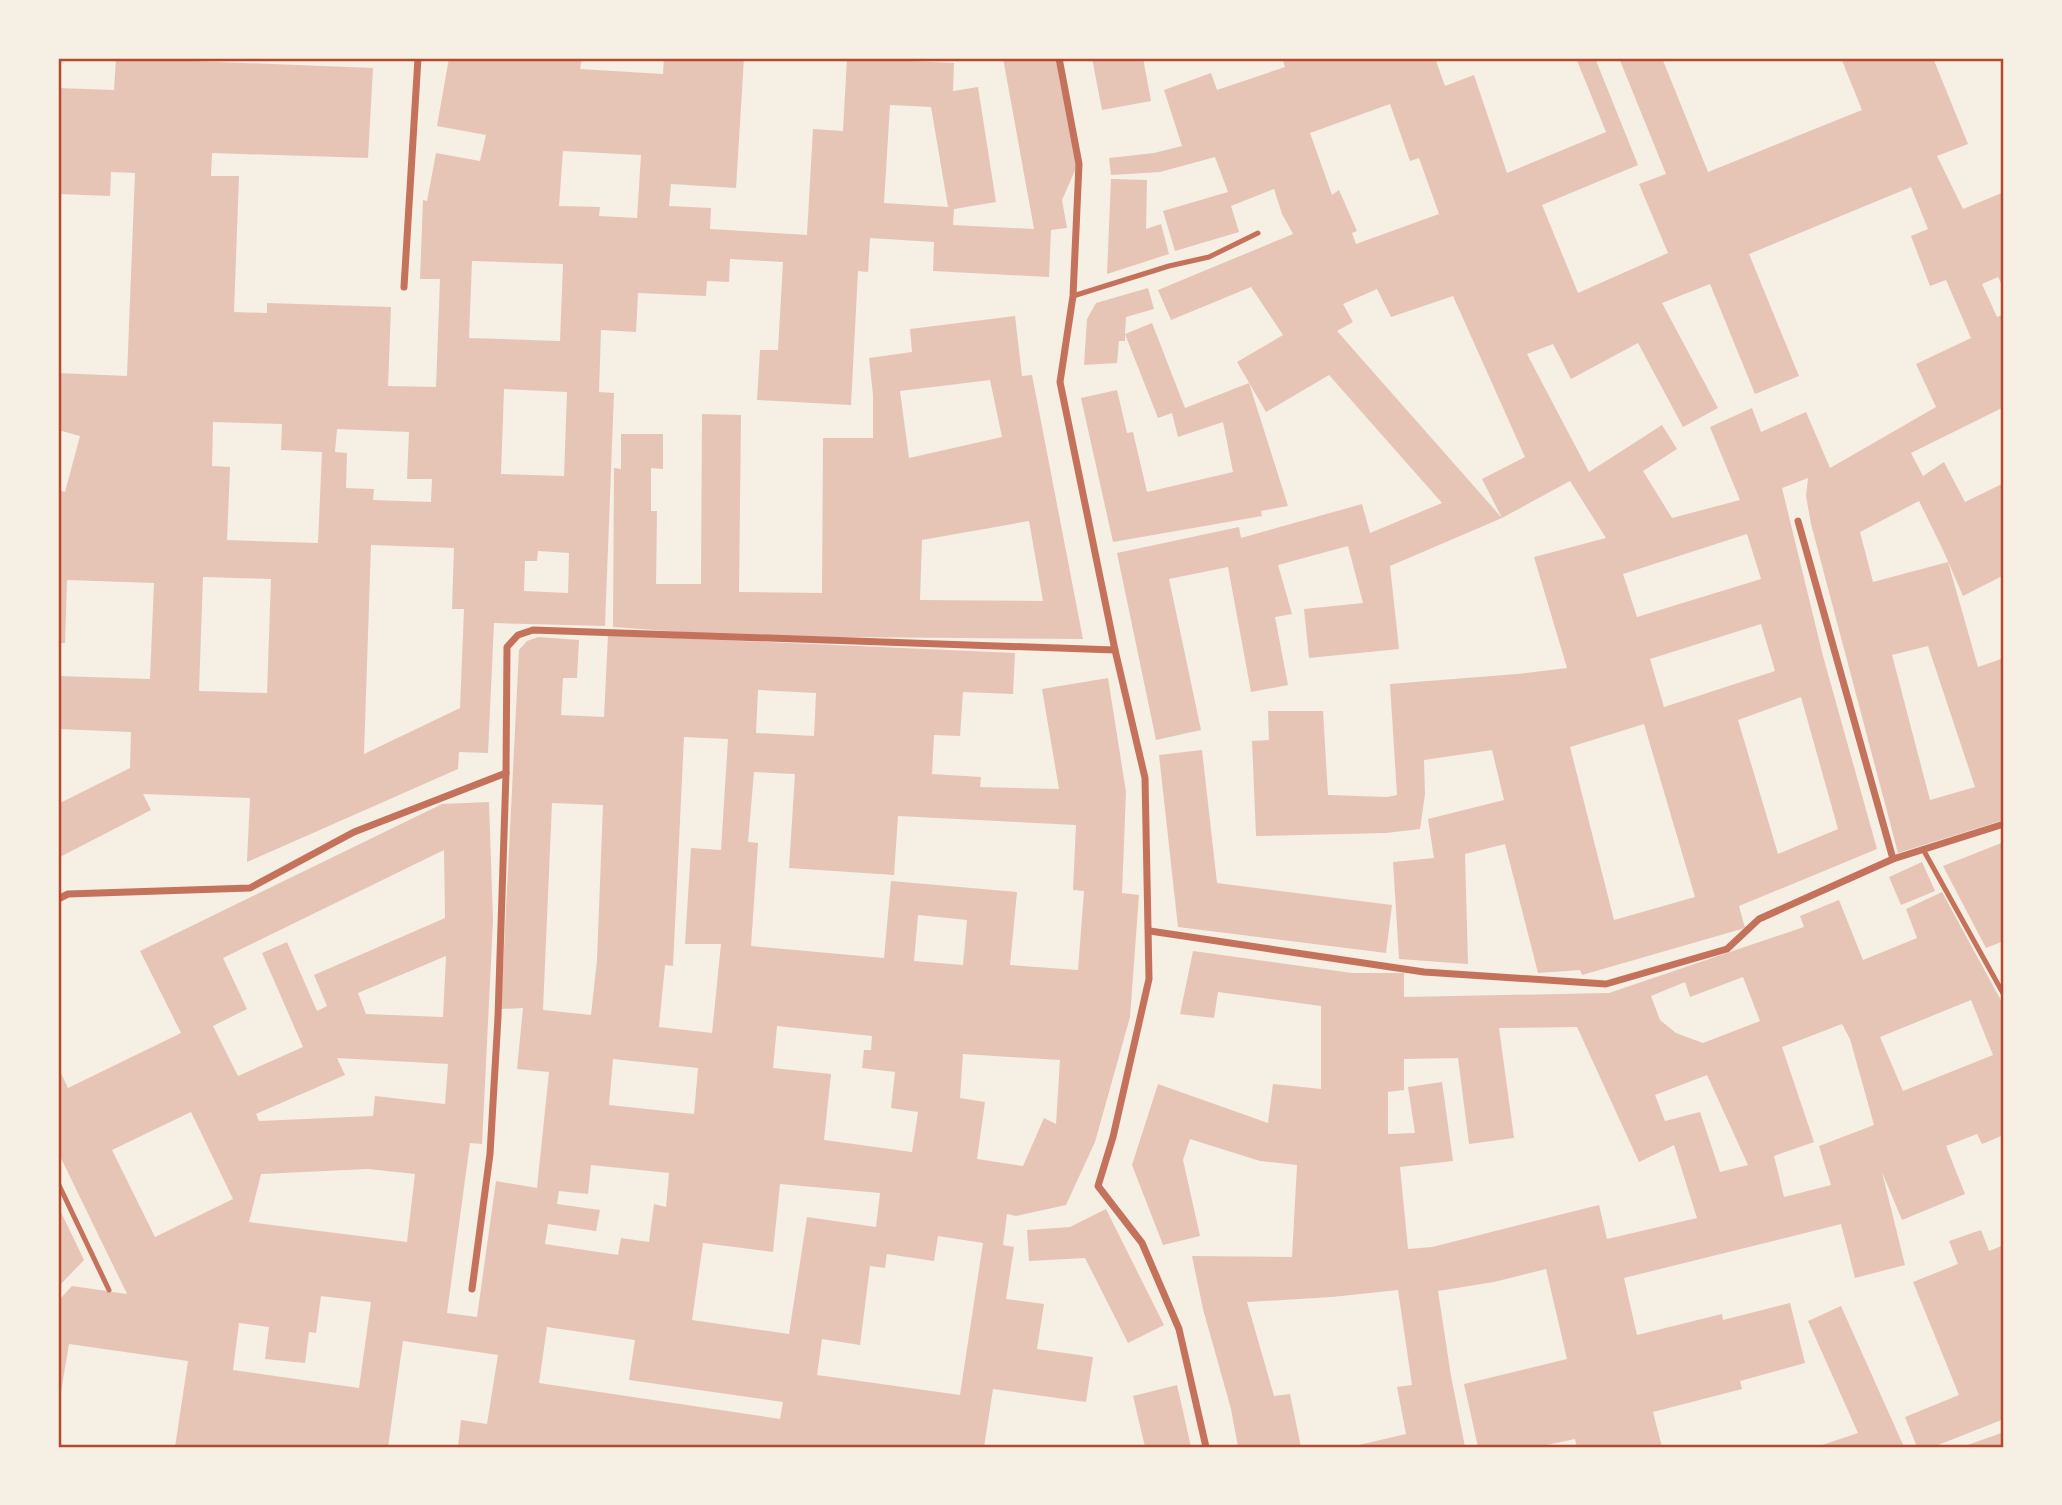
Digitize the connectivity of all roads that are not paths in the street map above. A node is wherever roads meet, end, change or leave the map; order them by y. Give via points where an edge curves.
1 (418, 58) edge
2 (1059, 58) edge
3 (1258, 233) dead end
4 (404, 287) dead end
5 (1073, 296) junction
6 (1798, 521) dead end
7 (1115, 650) junction
8 (506, 773) junction
9 (2004, 824) edge
10 (1924, 851) junction
11 (1893, 859) junction
12 (58, 899) edge
13 (1150, 931) junction
14 (2004, 995) edge
15 (58, 1183) edge
16 (471, 1289) dead end
17 (109, 1290) dead end
18 (1206, 1447) edge

1 - 4 street
2 - 5 street via 1079,164
3 - 5 lane via 1209,257
5 - 7 street via 1060,382
6 - 11 street
7 - 8 street via 533,630 518,635 507,648
7 - 13 street via 1145,778
8 - 12 street via 354,832 250,888 68,894
8 - 16 street via 490,1154
9 - 10 street
10 - 11 street
10 - 14 lane
11 - 13 street via 1759,919 1727,948 1606,984 1424,972
13 - 18 street via 1149,979 1098,1186 1142,1243 1179,1329
15 - 17 lane

